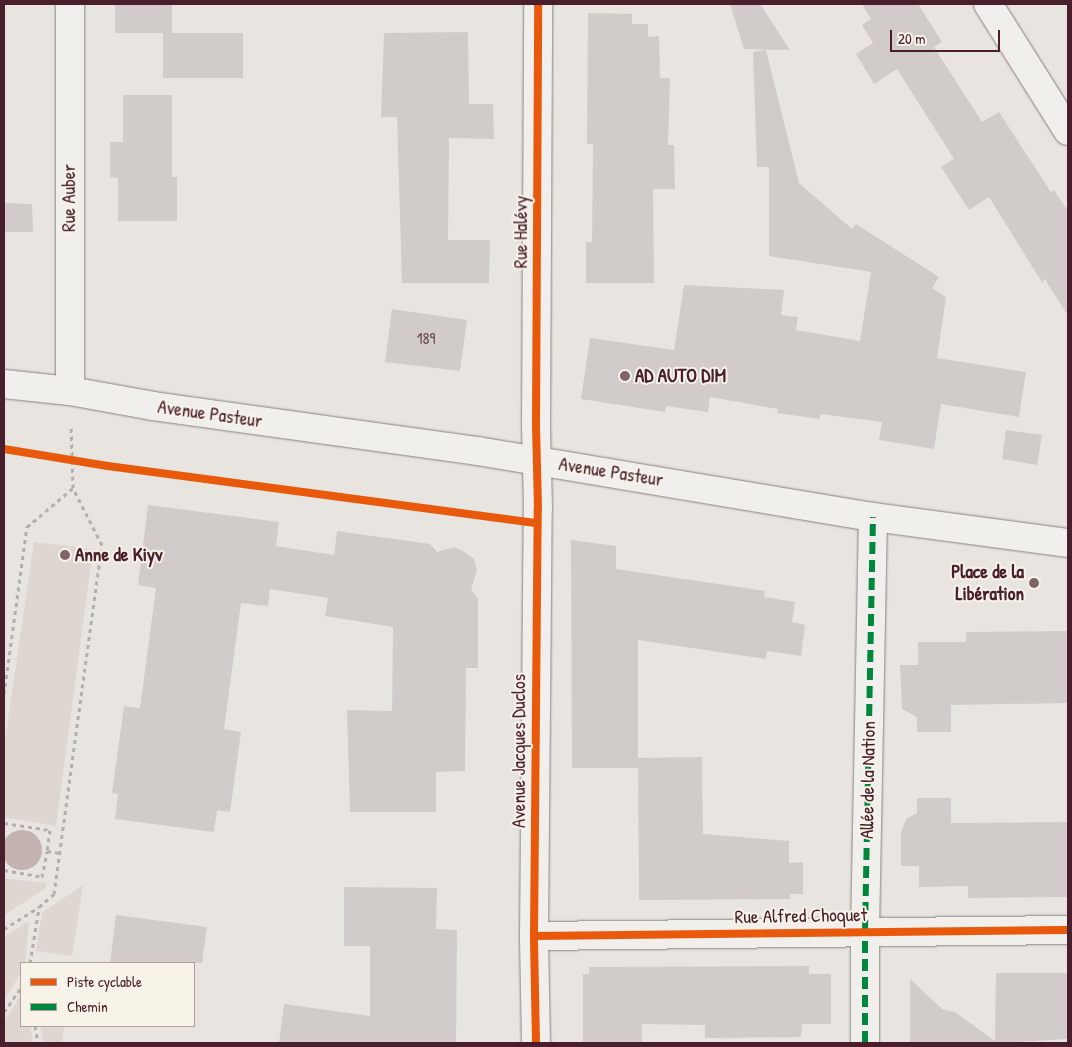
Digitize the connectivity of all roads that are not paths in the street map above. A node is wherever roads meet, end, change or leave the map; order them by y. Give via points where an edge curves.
1 (70, 4) edge
2 (538, 4) edge
3 (988, 4) edge
4 (1068, 131) edge
5 (4, 384) edge
6 (70, 391) junction
7 (537, 460) junction
8 (873, 517) junction
9 (1068, 543) edge
10 (1068, 930) edge
11 (865, 932) junction
12 (534, 936) junction
13 (536, 1043) edge
14 (865, 1043) edge

1 - 6 street, Rue Auber
2 - 7 street, Rue Halévy
3 - 4 street
5 - 6 street, Avenue Pasteur
6 - 7 street, Avenue Pasteur via 153,406
7 - 8 street, Avenue Pasteur
7 - 12 street, Avenue Jacques Duclos
8 - 9 street, Avenue Pasteur
8 - 11 street, Allée de la Nation
10 - 11 street, Rue Alfred Choquet
11 - 12 street, Rue Alfred Choquet
11 - 14 street, Allée de la Nation
12 - 13 street, Avenue Jacques Duclos

